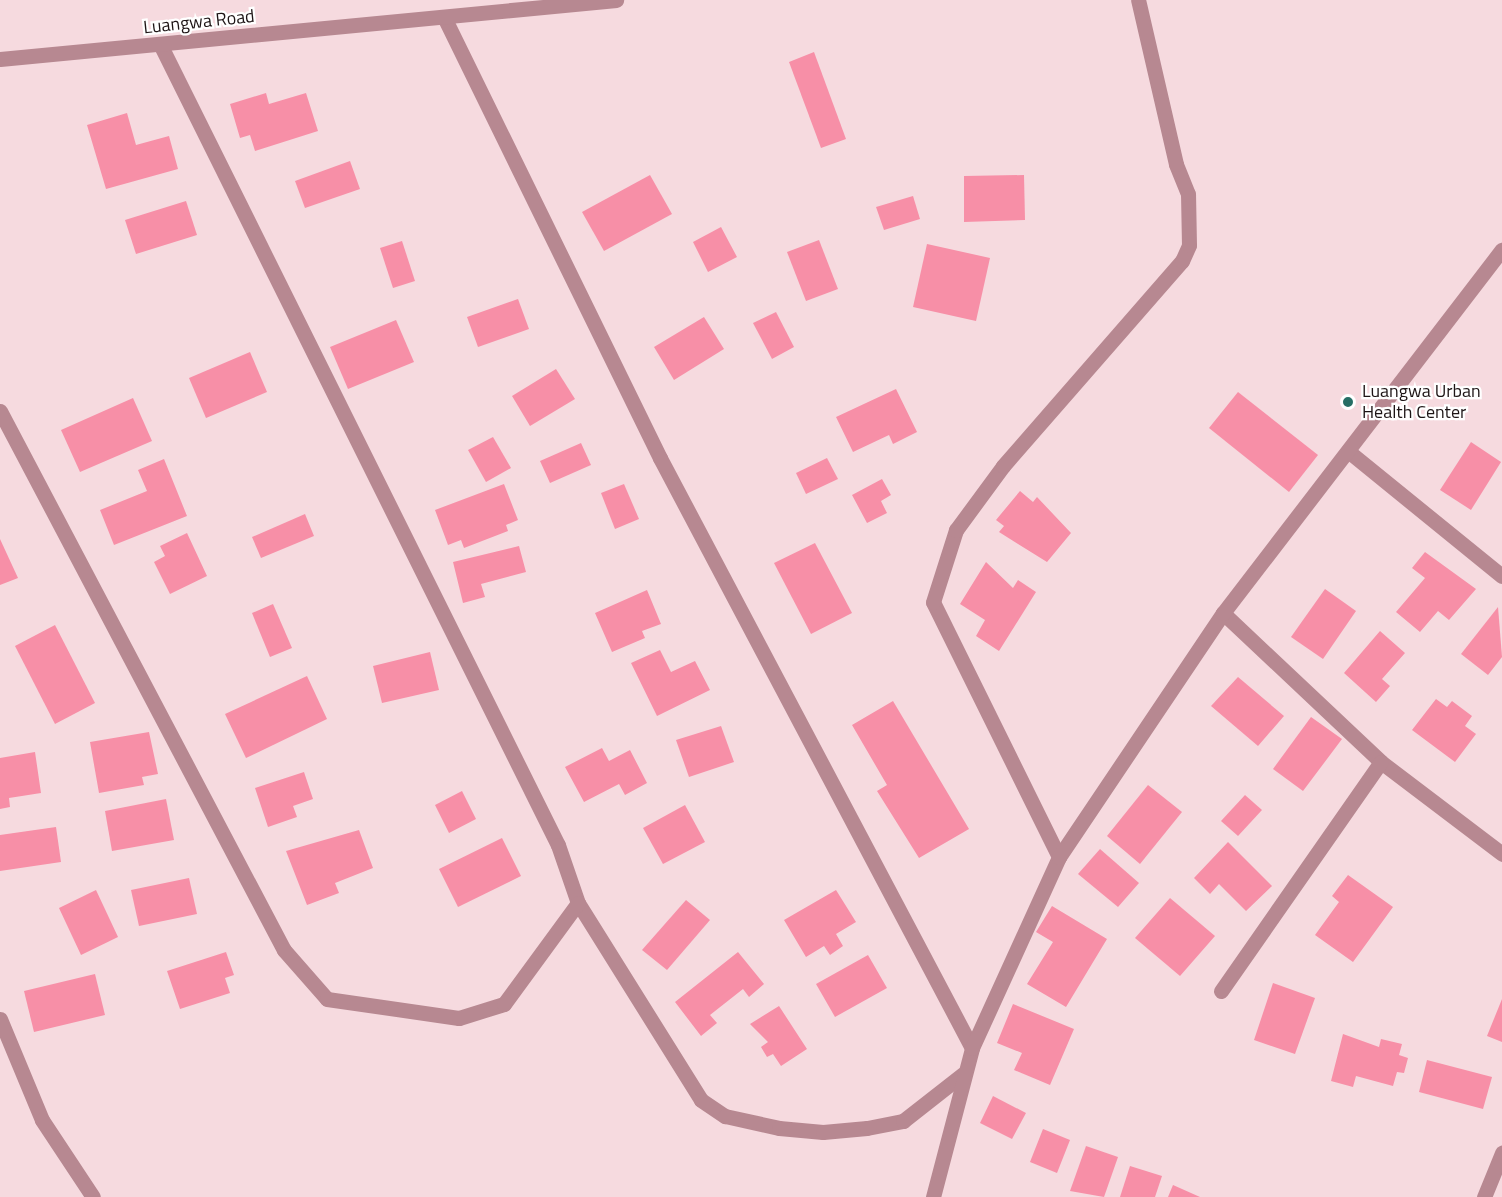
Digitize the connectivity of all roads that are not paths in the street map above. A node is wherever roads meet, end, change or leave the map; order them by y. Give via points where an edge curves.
1 (616, 0) edge
2 (1138, 0) edge
3 (551, 4) edge
4 (444, 17) junction
5 (161, 46) junction
6 (0, 59) edge
7 (1502, 250) edge
8 (0, 411) edge
9 (1348, 451) junction
10 (1502, 576) edge
11 (1223, 613) junction
12 (1381, 762) junction
13 (1502, 854) edge
14 (1059, 857) junction
15 (578, 903) junction
16 (1221, 991) dead end
17 (0, 1019) edge
18 (972, 1048) junction
19 (963, 1074) junction
20 (1502, 1153) edge
21 (94, 1197) edge
22 (933, 1197) edge
23 (1484, 1197) edge

1 - 3 street, Luangwa Road
2 - 14 street via 1176,164 1188,194 1189,245 1182,261 1003,466 956,530 933,602
3 - 4 street, Luangwa Road
4 - 5 street, Luangwa Road
4 - 18 street via 660,458
5 - 6 street, Luangwa Road
5 - 15 street via 558,845
7 - 9 street
8 - 15 street via 284,950 327,999 459,1017 504,1005
9 - 10 street
9 - 11 street
11 - 12 street
11 - 14 street
12 - 13 street
12 - 16 street
14 - 18 street
15 - 19 street via 701,1100 725,1116 823,1132 867,1128 903,1121
17 - 21 street via 42,1120
18 - 19 street
19 - 22 street
20 - 23 street

